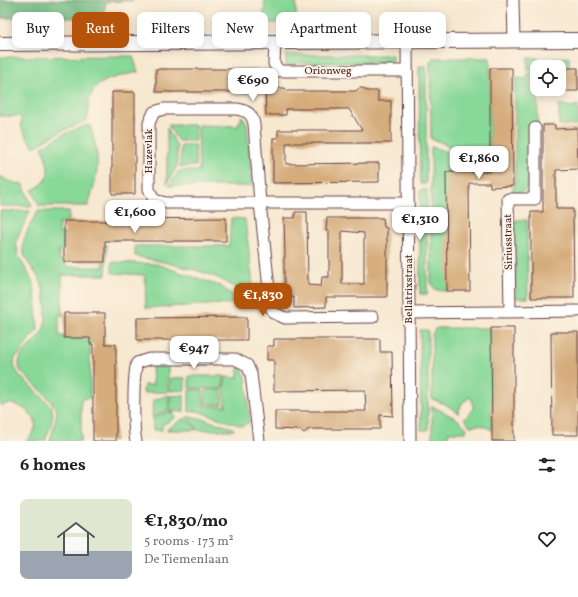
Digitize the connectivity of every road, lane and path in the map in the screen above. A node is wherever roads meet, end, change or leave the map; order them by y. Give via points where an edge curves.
1 (513, 0) edge
2 (578, 40) edge
3 (514, 41) junction
4 (275, 42) junction
5 (379, 42) edge
6 (446, 42) edge
7 (0, 44) edge
8 (407, 48) edge
9 (407, 71) junction
10 (535, 128) dead end
11 (260, 203) junction
12 (408, 203) junction
13 (510, 311) junction
14 (578, 311) edge
15 (409, 313) junction
16 (372, 317) dead end
17 (136, 441) edge
18 (259, 441) edge
19 (410, 441) edge

1 - 3 street
2 - 3 street
3 - 6 street
4 - 5 street
4 - 7 street
4 - 9 street, Orionweg via 274,64 279,71
8 - 9 street, Bellatrixstraat
9 - 12 street, Bellatrixstraat
10 - 13 street, Siriusstraat via 535,199 508,199
11 - 11 street, Hazevlak via 254,124 250,113 237,109 164,109 154,112 149,123 150,189 154,200 166,204
11 - 12 street, Hazevlak
11 - 16 street via 270,301 274,313 285,318
12 - 15 street, Bellatrixstraat
13 - 14 street
13 - 15 street
15 - 19 street, Bellatrixstraat
17 - 18 street via 134,372 137,363 149,359 235,359 247,365 251,374

